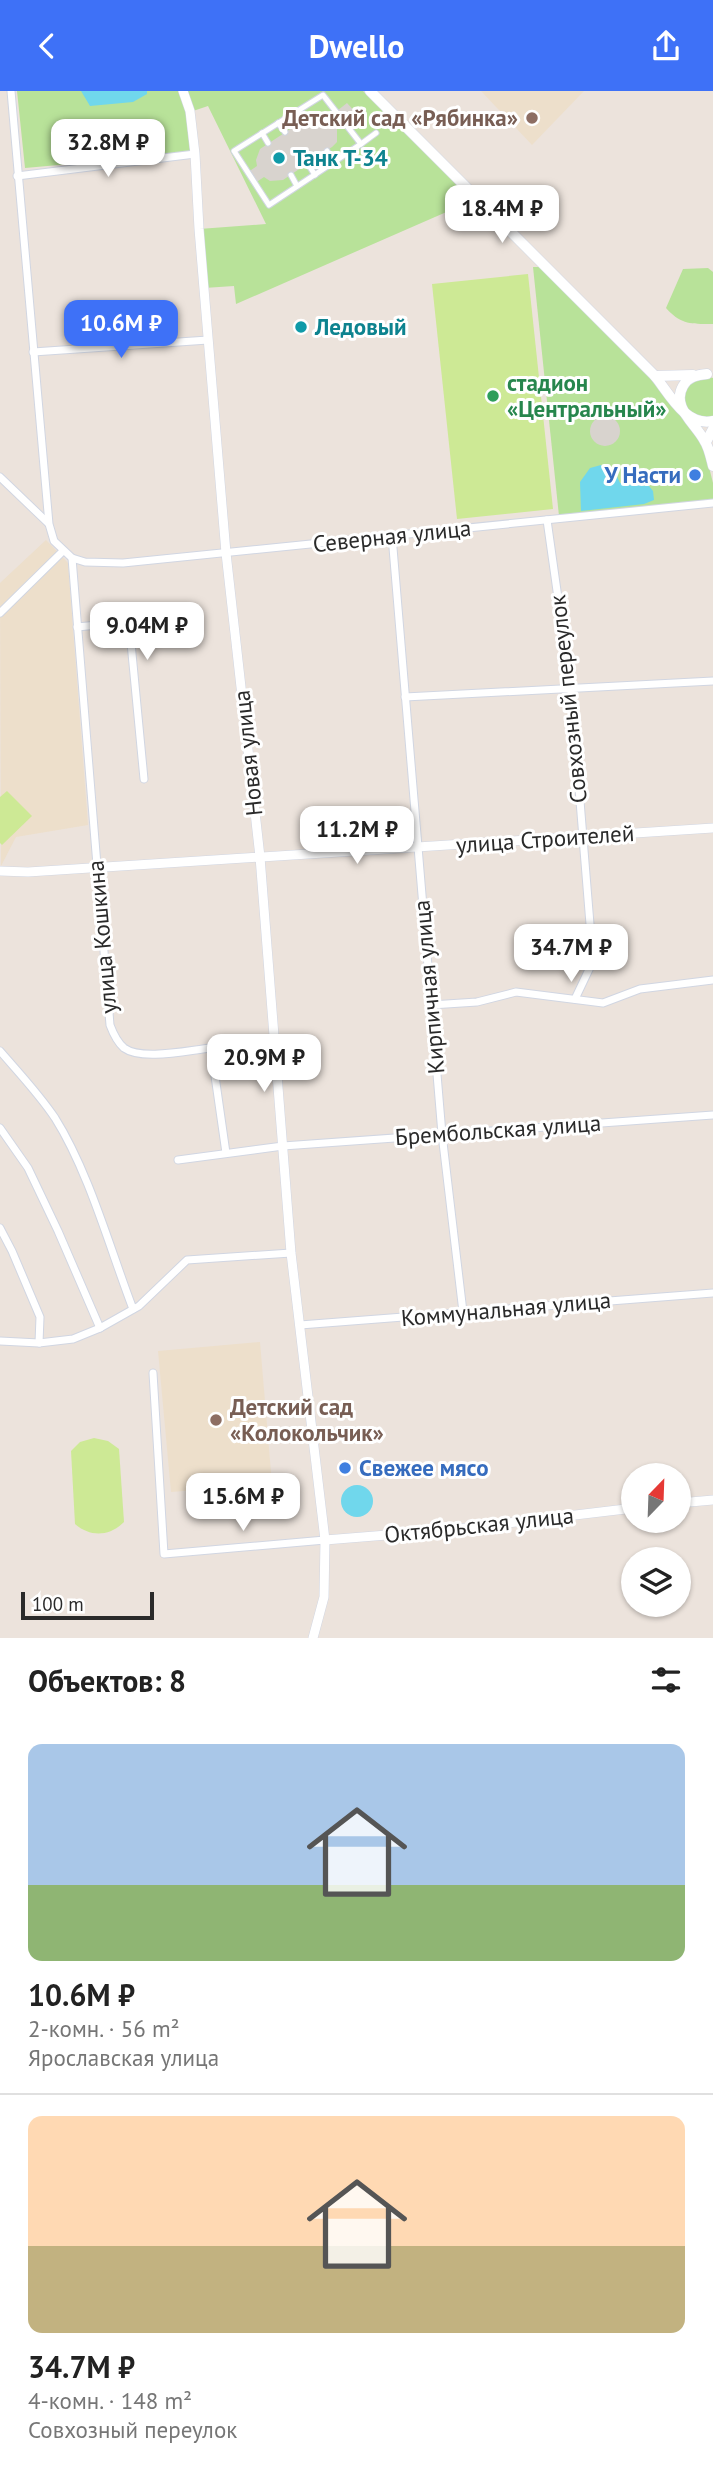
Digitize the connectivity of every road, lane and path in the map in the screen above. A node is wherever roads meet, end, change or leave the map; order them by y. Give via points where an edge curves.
1 (11, 91) edge
2 (183, 91) edge
3 (370, 91) edge
4 (326, 93) edge
5 (296, 112) junction
6 (301, 121) dead end
7 (278, 123) junction
8 (285, 132) dead end
9 (262, 133) junction
10 (376, 134) dead end
11 (268, 143) dead end
12 (361, 144) junction
13 (327, 151) dead end
14 (195, 154) junction
15 (334, 162) junction
16 (308, 164) dead end
17 (291, 175) dead end
18 (315, 175) junction
19 (17, 176) junction
20 (298, 186) junction
21 (208, 340) junction
22 (33, 352) junction
23 (711, 375) edge
24 (655, 376) junction
25 (682, 409) junction
26 (713, 421) edge
27 (713, 429) edge
28 (706, 442) junction
29 (713, 466) edge
30 (0, 477) edge
31 (713, 503) edge
32 (547, 520) junction
33 (49, 524) junction
34 (392, 536) junction
35 (62, 552) junction
36 (226, 553) junction
37 (72, 558) junction
38 (0, 614) edge
39 (77, 627) junction
40 (713, 681) edge
41 (570, 690) junction
42 (405, 697) junction
43 (144, 779) dead end
44 (713, 828) edge
45 (583, 836) junction
46 (416, 847) junction
47 (260, 857) junction
48 (96, 867) junction
49 (0, 871) edge
50 (713, 980) edge
51 (575, 999) junction
52 (431, 1005) junction
53 (0, 1051) edge
54 (713, 1115) edge
55 (0, 1128) edge
56 (442, 1134) junction
57 (283, 1146) junction
58 (226, 1153) junction
59 (178, 1160) dead end
60 (0, 1229) edge
61 (291, 1253) junction
62 (713, 1293) edge
63 (133, 1309) junction
64 (463, 1312) junction
65 (300, 1325) junction
66 (100, 1328) junction
67 (0, 1341) edge
68 (39, 1343) junction
69 (153, 1373) dead end
70 (713, 1500) edge
71 (691, 1502) edge
72 (621, 1509) edge
73 (325, 1540) junction
74 (313, 1638) edge

1 - 19 street
2 - 14 street, Новая улица
3 - 24 main road
4 - 5 street
4 - 12 street
5 - 6 street
5 - 7 street
7 - 8 street
7 - 9 street
9 - 11 street
9 - 20 street via 234,151 262,194 270,205
10 - 12 street
12 - 15 street
13 - 15 street
14 - 19 street
14 - 21 street, Новая улица
15 - 18 street
16 - 18 street
17 - 20 street
18 - 20 street
19 - 22 street
21 - 22 street
21 - 36 street, Новая улица
22 - 33 street
23 - 24 main road
23 - 25 main road via 687,380 679,399
24 - 25 main road
25 - 26 main road via 699,422
25 - 28 main road
27 - 28 main road
28 - 29 main road
30 - 33 street
31 - 32 street, Северная улица
32 - 34 street, Северная улица
32 - 41 street, Совхозный переулок
33 - 35 street
34 - 36 street, Северная улица
34 - 42 street, Кирпичная улица
35 - 37 street
35 - 38 street
36 - 37 street, Северная улица via 123,563
36 - 47 street, Новая улица
37 - 39 street, улица Кошкина
39 - 43 street via 129,622
39 - 48 street, улица Кошкина
40 - 41 street
41 - 42 street
41 - 45 street, Совхозный переулок
42 - 46 street, Кирпичная улица
44 - 45 street, улица Строителей
45 - 46 street, улица Строителей
45 - 51 street, Совхозный переулок via 593,961
46 - 47 street, улица Строителей
46 - 52 street, Кирпичная улица
47 - 48 street, улица Строителей
47 - 57 street, Новая улица
48 - 49 street, улица Строителей
48 - 58 street, улица Кошкина via 110,1025 115,1038 140,1055 211,1048
50 - 51 street via 640,989 603,1003
51 - 52 street via 516,992 477,1002
52 - 56 street, Кирпичная улица
53 - 63 street via 35,1090 68,1141
54 - 56 street, Брембольская улица
55 - 66 street via 27,1168
56 - 57 street, Брембольская улица
56 - 64 street, Кирпичная улица
57 - 58 street, Брембольская улица
57 - 61 street, Новая улица
58 - 59 street, Брембольская улица
60 - 68 street via 40,1317
61 - 63 street via 187,1260
61 - 65 street, Новая улица
62 - 64 street, Коммунальная улица
63 - 66 street
64 - 65 street, Коммунальная улица
65 - 73 street, Новая улица
66 - 68 street via 73,1339
67 - 68 street
69 - 73 street via 164,1554
70 - 71 street
72 - 73 street, Октябрьская улица
73 - 74 street, Новая улица via 324,1597

